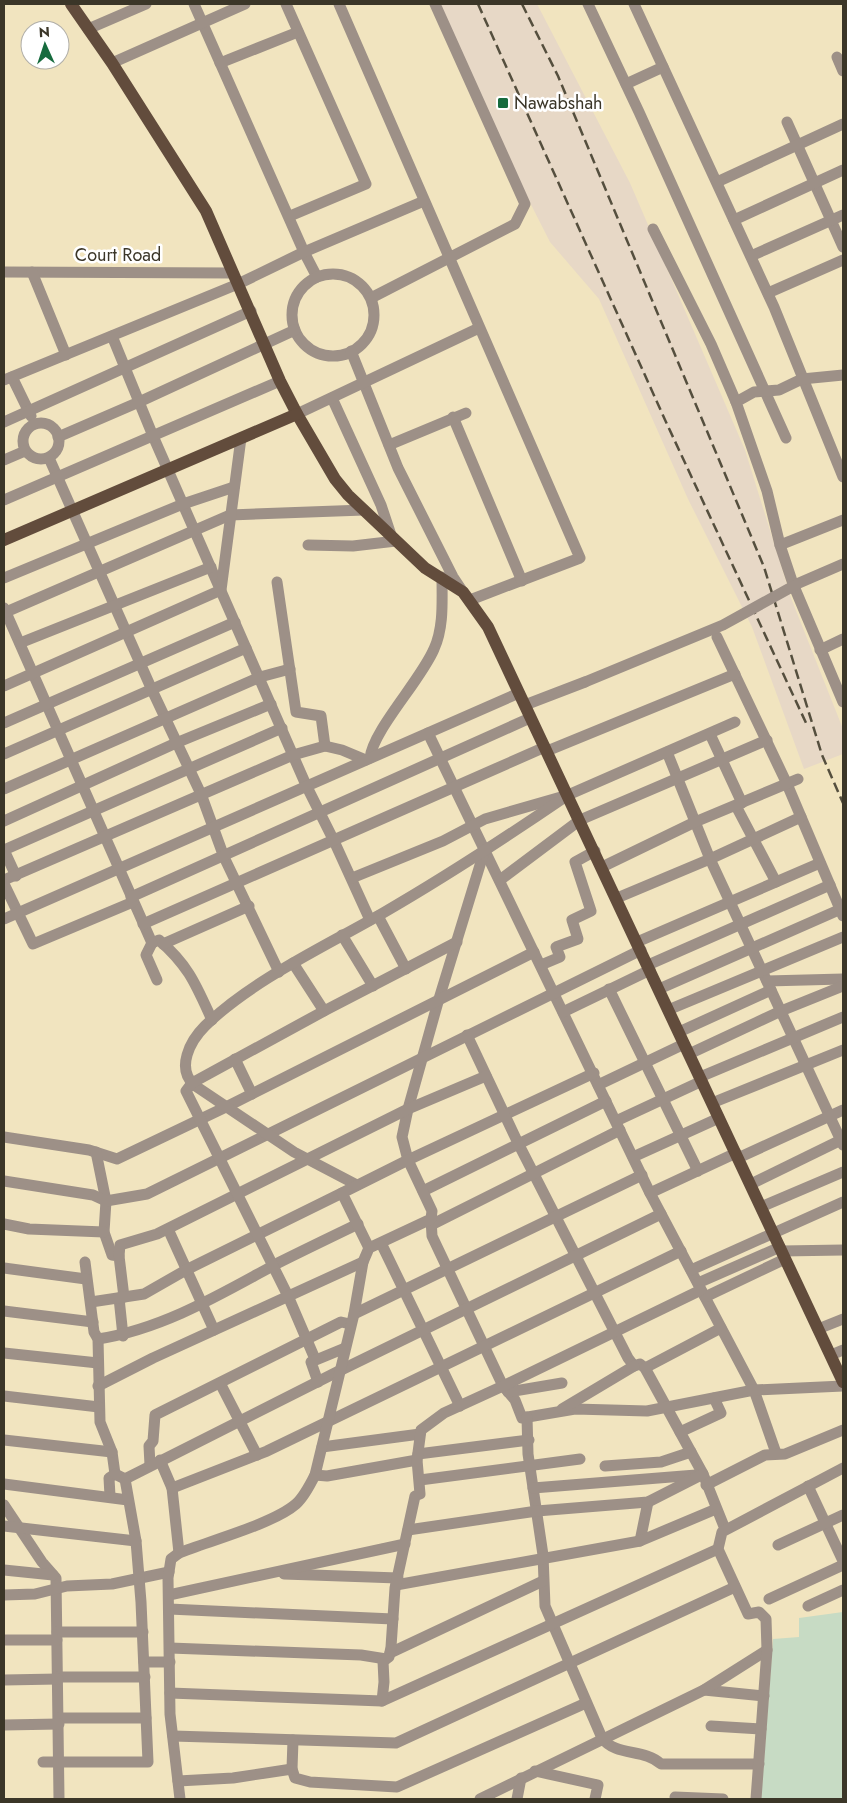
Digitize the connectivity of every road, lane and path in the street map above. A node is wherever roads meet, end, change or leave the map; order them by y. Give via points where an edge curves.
1 (71, 4) edge
2 (146, 4) edge
3 (194, 4) edge
4 (244, 4) edge
5 (286, 4) edge
6 (339, 4) edge
7 (435, 4) edge
8 (588, 4) edge
9 (634, 4) edge
10 (203, 23) junction
11 (88, 29) junction
12 (298, 32) junction
13 (837, 57) dead end
14 (112, 63) junction
15 (220, 63) junction
16 (663, 67) junction
17 (843, 71) edge
18 (626, 84) junction
19 (787, 122) dead end
20 (843, 124) edge
21 (797, 146) junction
22 (843, 170) edge
23 (717, 182) junction
24 (814, 184) junction
25 (424, 201) junction
26 (843, 215) edge
27 (290, 216) junction
28 (734, 220) junction
29 (831, 221) junction
30 (653, 229) dead end
31 (843, 247) edge
32 (304, 252) junction
33 (751, 256) junction
34 (450, 259) junction
35 (843, 260) edge
36 (4, 272) edge
37 (32, 272) junction
38 (317, 277) junction
39 (236, 278) junction
40 (768, 294) junction
41 (371, 298) junction
42 (251, 311) junction
43 (479, 328) junction
44 (295, 330) junction
45 (112, 336) junction
46 (264, 345) junction
47 (351, 352) junction
48 (66, 355) junction
49 (125, 367) junction
50 (843, 375) edge
51 (8, 378) edge
52 (802, 379) junction
53 (280, 380) junction
54 (364, 384) junction
55 (765, 391) junction
56 (332, 398) junction
57 (139, 402) junction
58 (736, 402) junction
59 (29, 410) junction
60 (466, 413) dead end
61 (297, 414) junction
62 (453, 417) junction
63 (4, 422) edge
64 (35, 424) junction
65 (58, 436) junction
66 (153, 436) junction
67 (241, 438) junction
68 (786, 438) dead end
69 (389, 445) junction
70 (25, 451) junction
71 (48, 458) junction
72 (4, 460) edge
73 (167, 470) junction
74 (843, 477) edge
75 (57, 478) junction
76 (234, 487) junction
77 (4, 500) edge
78 (183, 504) junction
79 (364, 510) junction
80 (72, 511) junction
81 (230, 515) junction
82 (843, 520) edge
83 (194, 529) junction
84 (4, 540) edge
85 (394, 540) junction
86 (86, 544) junction
87 (308, 545) dead end
88 (780, 545) junction
89 (843, 564) edge
90 (211, 567) junction
91 (99, 572) junction
92 (442, 577) junction
93 (4, 578) edge
94 (522, 581) junction
95 (276, 582) dead end
96 (221, 590) junction
97 (466, 596) junction
98 (114, 604) junction
99 (5, 610) edge
100 (235, 622) junction
101 (126, 632) junction
102 (717, 637) dead end
103 (843, 639) edge
104 (20, 643) junction
105 (246, 648) junction
106 (820, 650) junction
107 (140, 664) junction
108 (290, 670) junction
109 (33, 673) junction
110 (735, 674) junction
111 (260, 677) junction
112 (4, 686) edge
113 (152, 690) junction
114 (519, 693) junction
115 (843, 702) edge
116 (46, 704) junction
117 (272, 704) junction
118 (525, 705) junction
119 (530, 718) junction
120 (166, 720) junction
121 (735, 722) dead end
122 (4, 723) edge
123 (282, 728) junction
124 (58, 730) junction
125 (428, 733) junction
126 (710, 734) junction
127 (767, 740) junction
128 (176, 742) junction
129 (324, 746) junction
130 (546, 749) junction
131 (667, 752) junction
132 (4, 754) edge
133 (293, 755) junction
134 (368, 759) junction
135 (439, 759) junction
136 (72, 760) junction
137 (722, 760) junction
138 (187, 768) junction
139 (677, 778) junction
140 (792, 781) junction
141 (83, 784) junction
142 (306, 785) junction
143 (454, 788) junction
144 (4, 789) edge
145 (201, 794) junction
146 (568, 795) junction
147 (739, 804) junction
148 (94, 809) junction
149 (320, 813) junction
150 (801, 817) junction
151 (580, 820) junction
152 (4, 821) edge
153 (695, 822) junction
154 (472, 826) junction
155 (213, 828) junction
156 (106, 836) junction
157 (753, 840) junction
158 (334, 841) junction
159 (4, 850) edge
160 (595, 851) junction
161 (484, 852) junction
162 (224, 856) junction
163 (710, 859) junction
164 (820, 863) junction
165 (602, 867) junction
166 (119, 868) junction
167 (16, 876) junction
168 (352, 878) junction
169 (4, 880) edge
170 (500, 880) junction
171 (776, 882) junction
172 (238, 883) junction
173 (4, 884) edge
174 (830, 885) junction
175 (617, 898) junction
176 (132, 900) junction
177 (730, 901) junction
178 (248, 906) junction
179 (842, 912) edge
180 (18, 913) junction
181 (374, 918) junction
182 (4, 919) edge
183 (740, 923) junction
184 (143, 924) junction
185 (342, 935) junction
186 (843, 937) edge
187 (457, 942) junction
188 (157, 943) junction
189 (639, 946) junction
190 (751, 947) junction
191 (534, 952) junction
192 (294, 963) junction
193 (541, 965) junction
194 (649, 967) junction
195 (406, 969) junction
196 (279, 972) junction
197 (843, 979) edge
198 (156, 980) dead end
199 (767, 981) junction
200 (373, 986) junction
201 (843, 986) edge
202 (608, 989) junction
203 (659, 989) junction
204 (554, 992) junction
205 (438, 1002) junction
206 (668, 1010) junction
207 (324, 1011) junction
208 (781, 1011) junction
209 (563, 1012) junction
210 (843, 1017) edge
211 (212, 1020) junction
212 (679, 1032) junction
213 (467, 1035) junction
214 (793, 1037) junction
215 (687, 1049) junction
216 (843, 1050) edge
217 (423, 1057) junction
218 (235, 1059) junction
219 (644, 1062) junction
220 (806, 1064) junction
221 (594, 1073) junction
222 (486, 1076) junction
223 (701, 1079) junction
224 (192, 1083) junction
225 (598, 1085) junction
226 (252, 1094) junction
227 (662, 1098) junction
228 (606, 1100) junction
229 (712, 1103) junction
230 (228, 1106) junction
231 (408, 1109) junction
232 (843, 1110) edge
233 (505, 1114) junction
234 (830, 1116) junction
235 (719, 1118) junction
236 (200, 1119) junction
237 (618, 1126) junction
238 (269, 1134) junction
239 (680, 1136) junction
240 (4, 1137) edge
241 (518, 1143) junction
242 (843, 1143) edge
243 (96, 1152) junction
244 (737, 1156) junction
245 (633, 1157) junction
246 (220, 1158) junction
247 (308, 1160) junction
248 (408, 1160) junction
249 (698, 1171) junction
250 (843, 1172) edge
251 (533, 1174) junction
252 (642, 1175) junction
253 (4, 1181) edge
254 (751, 1184) junction
255 (357, 1185) junction
256 (423, 1191) junction
257 (650, 1192) junction
258 (342, 1193) junction
259 (238, 1194) junction
260 (106, 1201) junction
261 (843, 1202) edge
262 (761, 1207) junction
263 (662, 1214) junction
264 (556, 1218) junction
265 (431, 1222) junction
266 (4, 1224) edge
267 (358, 1224) junction
268 (168, 1229) junction
269 (104, 1232) junction
270 (774, 1233) junction
271 (258, 1235) junction
272 (381, 1242) junction
273 (369, 1248) junction
274 (843, 1250) edge
275 (681, 1251) junction
276 (782, 1252) junction
277 (118, 1256) junction
278 (574, 1256) junction
279 (85, 1262) dead end
280 (363, 1262) junction
281 (273, 1266) junction
282 (4, 1268) edge
283 (448, 1269) junction
284 (186, 1270) junction
285 (691, 1270) junction
286 (86, 1279) junction
287 (404, 1290) junction
288 (702, 1290) junction
289 (594, 1293) junction
290 (288, 1296) junction
291 (122, 1298) junction
292 (91, 1302) junction
293 (202, 1303) junction
294 (467, 1308) junction
295 (4, 1311) edge
296 (843, 1318) edge
297 (352, 1319) junction
298 (93, 1322) junction
299 (721, 1328) junction
300 (818, 1329) junction
301 (214, 1330) junction
302 (424, 1330) junction
303 (614, 1332) junction
304 (123, 1336) junction
305 (98, 1339) junction
306 (307, 1340) junction
307 (485, 1346) junction
308 (345, 1348) junction
309 (843, 1350) edge
310 (4, 1353) edge
311 (831, 1355) junction
312 (315, 1359) junction
313 (98, 1363) junction
314 (442, 1367) junction
315 (640, 1367) junction
316 (339, 1371) junction
317 (318, 1382) junction
318 (220, 1383) junction
319 (562, 1383) dead end
320 (843, 1384) edge
321 (98, 1386) junction
322 (505, 1389) junction
323 (754, 1390) junction
324 (4, 1396) edge
325 (714, 1398) junction
326 (460, 1406) junction
327 (665, 1407) junction
328 (99, 1408) junction
329 (556, 1412) junction
330 (527, 1418) junction
331 (240, 1421) junction
332 (328, 1422) junction
333 (843, 1430) edge
334 (680, 1432) junction
335 (420, 1434) junction
336 (4, 1440) edge
337 (529, 1440) junction
338 (322, 1447) junction
339 (112, 1452) junction
340 (691, 1452) junction
341 (776, 1453) junction
342 (257, 1455) junction
343 (418, 1457) junction
344 (580, 1459) dead end
345 (661, 1462) junction
346 (155, 1463) junction
347 (530, 1464) junction
348 (605, 1466) dead end
349 (843, 1468) edge
350 (315, 1475) junction
351 (120, 1477) junction
352 (662, 1478) junction
353 (420, 1480) junction
354 (704, 1480) junction
355 (4, 1484) edge
356 (808, 1486) junction
357 (172, 1488) junction
358 (533, 1488) junction
359 (110, 1496) junction
360 (128, 1500) junction
361 (648, 1502) junction
362 (4, 1505) edge
363 (716, 1509) junction
364 (537, 1511) junction
365 (843, 1516) edge
366 (826, 1524) junction
367 (4, 1526) edge
368 (19, 1527) junction
369 (408, 1530) junction
370 (725, 1530) junction
371 (136, 1541) junction
372 (640, 1541) junction
373 (405, 1544) junction
374 (778, 1545) dead end
375 (718, 1549) junction
376 (179, 1553) junction
377 (543, 1559) junction
378 (843, 1563) edge
379 (4, 1570) edge
380 (169, 1572) junction
381 (266, 1574) junction
382 (53, 1575) junction
383 (139, 1578) junction
384 (544, 1581) junction
385 (397, 1582) junction
386 (735, 1587) junction
387 (56, 1589) junction
388 (843, 1590) edge
389 (169, 1594) junction
390 (4, 1595) edge
391 (769, 1599) dead end
392 (808, 1606) dead end
393 (169, 1609) junction
394 (392, 1619) junction
395 (552, 1624) junction
396 (143, 1632) junction
397 (57, 1636) junction
398 (4, 1640) edge
399 (170, 1648) junction
400 (767, 1650) junction
401 (388, 1656) junction
402 (144, 1662) junction
403 (170, 1662) junction
404 (570, 1664) junction
405 (145, 1677) junction
406 (58, 1678) junction
407 (4, 1680) edge
408 (704, 1690) junction
409 (170, 1693) junction
410 (764, 1696) junction
411 (382, 1701) junction
412 (586, 1703) junction
413 (146, 1718) junction
414 (59, 1721) junction
415 (4, 1725) edge
416 (712, 1726) dead end
417 (761, 1729) junction
418 (173, 1736) junction
419 (602, 1738) junction
420 (293, 1740) junction
421 (43, 1762) dead end
422 (59, 1762) junction
423 (758, 1764) junction
424 (292, 1769) junction
425 (535, 1771) junction
426 (521, 1778) junction
427 (178, 1781) junction
428 (675, 1797) dead end
429 (59, 1799) edge
430 (180, 1799) edge
431 (480, 1799) edge
432 (517, 1799) edge
433 (595, 1799) edge
434 (723, 1799) edge
435 (756, 1799) edge

1 - 11 main road
2 - 11 street
3 - 10 street
4 - 10 street
5 - 12 street
6 - 25 street
7 - 34 street via 525,204 515,224
8 - 18 street
9 - 16 street
10 - 14 street
10 - 15 street
11 - 14 main road
12 - 15 street
12 - 27 street via 366,184
13 - 17 street
14 - 39 main road via 206,211
15 - 27 street
16 - 18 street
16 - 23 street
18 - 55 street
19 - 21 street
20 - 21 street
21 - 23 street
21 - 24 street
22 - 24 street
23 - 28 street
24 - 28 street
24 - 29 street
25 - 32 street
25 - 34 street
26 - 29 street
27 - 32 street
28 - 33 street
29 - 31 street
29 - 33 street
30 - 58 street via 711,344
32 - 38 street
32 - 39 street
33 - 40 street
34 - 41 street
34 - 43 street
35 - 40 street
36 - 37 street, Court Road
37 - 39 street, Court Road
37 - 48 street
38 - 41 street via 348,276 360,283
38 - 44 street via 302,288 295,299 292,312
39 - 42 main road
39 - 45 street
40 - 52 street
41 - 47 street via 375,318 372,330 365,342
42 - 46 main road
42 - 49 street
43 - 54 street
43 - 94 street via 580,558
44 - 46 street
44 - 47 street via 306,346 317,353 330,356
45 - 48 street
45 - 49 street
46 - 53 main road
46 - 57 street
47 - 54 street
48 - 51 street
49 - 57 street
49 - 59 street
50 - 52 street
51 - 59 street
52 - 55 street via 779,390
52 - 74 street
53 - 61 main road
53 - 66 street
54 - 56 street
54 - 69 street
55 - 58 street via 754,392
55 - 68 street
56 - 61 street
56 - 85 street
57 - 65 street
57 - 66 street
58 - 88 street via 767,491
59 - 63 street
59 - 64 street
60 - 62 street
61 - 67 main road
61 - 79 main road via 335,479
62 - 69 street
62 - 94 street
64 - 65 street via 51,426
64 - 70 street via 23,436
65 - 71 street via 57,449
66 - 73 street
66 - 75 street
67 - 73 main road
67 - 76 street
69 - 97 street via 453,577
70 - 71 street via 36,459
70 - 72 street
71 - 75 street
73 - 78 street
73 - 80 main road
75 - 77 street
75 - 80 street
76 - 78 street
76 - 81 street
78 - 83 street
78 - 86 street
79 - 81 street
79 - 85 main road
80 - 84 main road
80 - 86 street
81 - 83 street
81 - 96 street
82 - 88 street
83 - 90 street
83 - 91 street
85 - 87 street via 353,546
85 - 92 main road via 425,568
86 - 91 street
86 - 93 street
88 - 106 street
89 - 118 street, bridge via 797,584 723,625
90 - 96 street
90 - 98 street
91 - 98 street
91 - 99 street
92 - 97 main road
92 - 134 street via 440,631 435,649
94 - 97 street
95 - 108 street
96 - 100 street
96 - 101 street
97 - 114 main road via 488,627
98 - 101 street
98 - 104 street
99 - 104 street
100 - 105 street
100 - 107 street
101 - 107 street
101 - 109 street
102 - 110 street
103 - 106 street
104 - 109 street
105 - 111 street
105 - 113 street
106 - 115 street
107 - 113 street
107 - 116 street
108 - 111 street
108 - 129 street via 296,712 321,716
109 - 112 street
109 - 116 street
110 - 127 street
110 - 130 street
111 - 117 street
111 - 120 street
113 - 120 street
113 - 124 street
114 - 118 main road
114 - 125 street
116 - 122 street
116 - 124 street
117 - 123 street
117 - 128 street
118 - 119 main road
119 - 130 main road
119 - 135 street
120 - 128 street
120 - 136 street
121 - 126 street
123 - 133 street
123 - 138 street
124 - 132 street
124 - 136 street
125 - 134 street
125 - 135 street
126 - 131 street
126 - 137 street
127 - 137 street
127 - 140 street
128 - 138 street
128 - 141 street
129 - 133 street
129 - 134 street
130 - 143 street
130 - 146 main road
131 - 139 street
131 - 146 street
133 - 142 street
133 - 145 street
134 - 142 street
135 - 143 street
135 - 149 street
136 - 141 street
136 - 144 street
137 - 139 street
137 - 147 street
138 - 145 street
138 - 148 street
139 - 151 street
139 - 153 street
140 - 147 street
140 - 150 street
141 - 148 street
141 - 152 street
142 - 149 street
142 - 155 street
143 - 154 street
143 - 158 street
145 - 155 street
145 - 156 street
146 - 151 main road
146 - 154 street via 485,819
146 - 161 street
147 - 153 street
147 - 157 street
148 - 156 street
148 - 159 street
149 - 158 street
149 - 162 street
150 - 157 street
150 - 164 street
151 - 160 main road
151 - 170 street
153 - 163 street
153 - 165 street
154 - 161 street
154 - 168 street
155 - 162 street
155 - 166 street
156 - 166 street
156 - 167 street
157 - 163 street
157 - 171 street
158 - 168 street
158 - 172 street
159 - 167 street
160 - 165 main road
160 - 193 street via 575,862 591,912 572,920 578,939 556,947 560,957
161 - 170 street
161 - 181 street
161 - 187 street
162 - 172 street
162 - 176 street
163 - 175 street
163 - 177 street
164 - 171 street
164 - 174 street
165 - 175 main road
166 - 176 street
166 - 180 street
167 - 169 street
168 - 181 street
170 - 191 street
171 - 177 street
172 - 178 street
172 - 184 street
173 - 180 street
174 - 179 street
174 - 183 street
175 - 189 main road
176 - 180 street via 33,944
176 - 184 street
177 - 183 street
177 - 189 street
178 - 188 street
178 - 196 street
179 - 190 street
180 - 182 street
181 - 185 street
181 - 195 street
183 - 190 street
183 - 194 street
184 - 188 street
185 - 192 street
185 - 200 street
186 - 199 street
187 - 195 street
187 - 205 street
188 - 198 street via 146,955
188 - 211 street via 179,957
189 - 194 main road
189 - 204 street
190 - 199 street
190 - 203 street
191 - 193 street
191 - 205 street
192 - 196 street
192 - 207 street
193 - 204 street
194 - 202 street
194 - 203 main road
195 - 200 street
196 - 211 street
197 - 199 street
199 - 206 street
199 - 208 street
199 - 212 street
200 - 207 street
201 - 208 street
202 - 209 street
202 - 219 street
203 - 206 main road
204 - 209 street
204 - 213 street
205 - 217 street
205 - 226 street
206 - 212 main road
207 - 218 street
208 - 214 street
208 - 215 street
209 - 221 street
210 - 214 street
211 - 224 street via 193,1040 187,1052 187,1072
212 - 215 main road
213 - 217 street
213 - 222 street
214 - 220 street
214 - 223 street
215 - 219 street
215 - 223 main road
216 - 220 street
217 - 231 street
217 - 238 street
218 - 224 street
218 - 226 street
219 - 225 street
219 - 227 street
220 - 229 street
220 - 234 street
221 - 225 street
221 - 233 street
222 - 231 street
222 - 233 street
223 - 227 street
223 - 229 main road
224 - 230 street
224 - 236 street via 186,1091
225 - 228 street
226 - 230 street
227 - 237 street
227 - 239 street
228 - 237 street
228 - 241 street
229 - 235 main road
230 - 236 street
230 - 238 street
231 - 247 street
231 - 248 street via 402,1137
232 - 234 street
233 - 241 street
233 - 248 street
234 - 242 street
234 - 244 street
235 - 239 street
235 - 244 main road
236 - 243 street via 117,1159
236 - 246 street
237 - 245 street
237 - 251 street
238 - 246 street
238 - 247 street
239 - 245 street
239 - 249 street
240 - 243 street
241 - 251 street
241 - 256 street
242 - 254 street
243 - 260 street
244 - 249 street
244 - 254 main road
245 - 252 street
246 - 259 street
246 - 260 street via 147,1194
247 - 255 street
247 - 259 street
248 - 255 street
248 - 256 street
249 - 257 street
250 - 262 street
251 - 264 street
251 - 265 street
252 - 257 street
252 - 264 street
253 - 260 street via 93,1195
254 - 262 main road
255 - 258 street
256 - 265 street via 432,1211
257 - 263 street
258 - 267 street
258 - 271 street
259 - 268 street
259 - 271 street
260 - 269 street
261 - 270 street
262 - 270 main road
263 - 275 street
263 - 278 street
264 - 278 street
264 - 283 street
265 - 272 street
265 - 283 street via 432,1236
266 - 269 street via 29,1229
267 - 273 street
267 - 281 street
268 - 277 street via 120,1245
268 - 284 street
269 - 277 street via 112,1255
270 - 276 main road
270 - 285 street
271 - 281 street
271 - 284 street
272 - 273 street
272 - 287 street
273 - 280 street
274 - 276 street
275 - 285 street
275 - 289 street
276 - 288 street
276 - 300 main road
277 - 291 street
278 - 289 street
278 - 294 street
279 - 286 street
280 - 290 street
280 - 297 street
281 - 290 street
281 - 293 street
282 - 286 street
283 - 287 street
283 - 294 street
284 - 291 street via 144,1294
284 - 293 street
285 - 288 street
286 - 292 street
287 - 297 street
287 - 302 street
288 - 299 street
288 - 303 street
289 - 303 street
289 - 307 street
290 - 301 street
290 - 306 street
291 - 292 street
291 - 304 street
292 - 298 street
293 - 301 street
293 - 304 street
294 - 302 street
294 - 307 street
295 - 298 street
296 - 300 street
297 - 306 street
297 - 308 street
298 - 305 street
299 - 315 street
299 - 323 street
300 - 311 main road
301 - 321 street
302 - 314 street
302 - 316 street
303 - 315 street
303 - 322 street
304 - 305 street
305 - 313 street
306 - 312 street
306 - 318 street
307 - 314 street
307 - 322 street
308 - 312 street
308 - 316 street
309 - 311 street
310 - 313 street
311 - 320 main road
312 - 317 street via 312,1362
313 - 321 street
314 - 326 street
314 - 332 street
315 - 327 street
315 - 329 street
316 - 317 street
316 - 332 street
317 - 331 street
318 - 331 street
318 - 346 street via 155,1415 150,1446
319 - 322 street
320 - 323 street
321 - 328 street
322 - 326 street
322 - 330 street via 515,1400 522,1418
323 - 325 street
323 - 341 street
324 - 328 street
325 - 327 street
325 - 334 street via 721,1413
326 - 335 street via 444,1413
327 - 329 street via 647,1412
327 - 334 street
328 - 339 street via 100,1422
329 - 330 street
330 - 337 street
331 - 342 street
331 - 346 street
332 - 338 street
332 - 342 street
333 - 341 street via 785,1454
334 - 340 street
335 - 338 street
335 - 343 street
336 - 339 street
337 - 343 street
337 - 347 street
338 - 350 street
339 - 351 street
340 - 345 street
340 - 354 street
341 - 354 street
342 - 357 street
343 - 350 street via 327,1476
343 - 353 street
344 - 347 street
345 - 348 street
345 - 352 street
346 - 351 street
346 - 357 street
347 - 353 street
347 - 358 street
349 - 356 street
350 - 376 street via 297,1504 277,1516
351 - 359 street via 109,1478
351 - 360 street
352 - 354 street
352 - 358 street
353 - 369 street via 420,1494 416,1496
354 - 361 street
354 - 363 street
355 - 359 street
356 - 366 street
356 - 370 street
357 - 376 street
358 - 364 street
359 - 360 street
360 - 371 street
361 - 364 street
361 - 372 street
362 - 368 street
363 - 370 street
363 - 372 street
364 - 369 street
364 - 377 street
365 - 366 street
366 - 374 street
366 - 378 street
367 - 368 street
368 - 371 street
368 - 382 street
369 - 373 street
370 - 375 street
371 - 383 street
372 - 377 street
373 - 381 street
373 - 385 street
375 - 386 street
375 - 395 street
376 - 380 street via 171,1560
377 - 384 street
377 - 385 street
378 - 391 street
379 - 382 street
380 - 383 street
380 - 389 street
381 - 385 street
381 - 389 street
382 - 387 street
383 - 387 street
383 - 396 street
384 - 395 street via 544,1606
384 - 401 street
385 - 394 street
386 - 400 street via 748,1614 759,1612 766,1619
386 - 404 street
387 - 390 street via 35,1594
387 - 397 street
388 - 392 street
389 - 393 street
393 - 394 street
393 - 399 street
394 - 401 street
395 - 404 street
395 - 411 street
396 - 397 street
396 - 402 street
397 - 398 street
397 - 406 street
399 - 401 street
399 - 403 street
400 - 408 street
400 - 410 street
401 - 411 street via 383,1661
402 - 403 street
402 - 405 street
403 - 409 street
404 - 412 street
404 - 420 street via 396,1743
405 - 406 street
405 - 413 street
406 - 407 street
406 - 414 street
408 - 410 street
408 - 419 street
409 - 411 street
409 - 418 street
410 - 417 street
412 - 419 street
412 - 424 street via 397,1787 310,1782 295,1778
413 - 414 street
413 - 422 street via 148,1762
414 - 415 street
414 - 422 street
416 - 417 street
417 - 423 street
418 - 420 street
418 - 427 street
419 - 423 street via 607,1745 653,1757 661,1764
419 - 425 street
420 - 424 street
421 - 422 street
422 - 429 street
423 - 435 street
424 - 427 street via 233,1778
425 - 426 street
425 - 433 street via 598,1785
426 - 431 street
426 - 432 street
427 - 430 street
428 - 434 street

